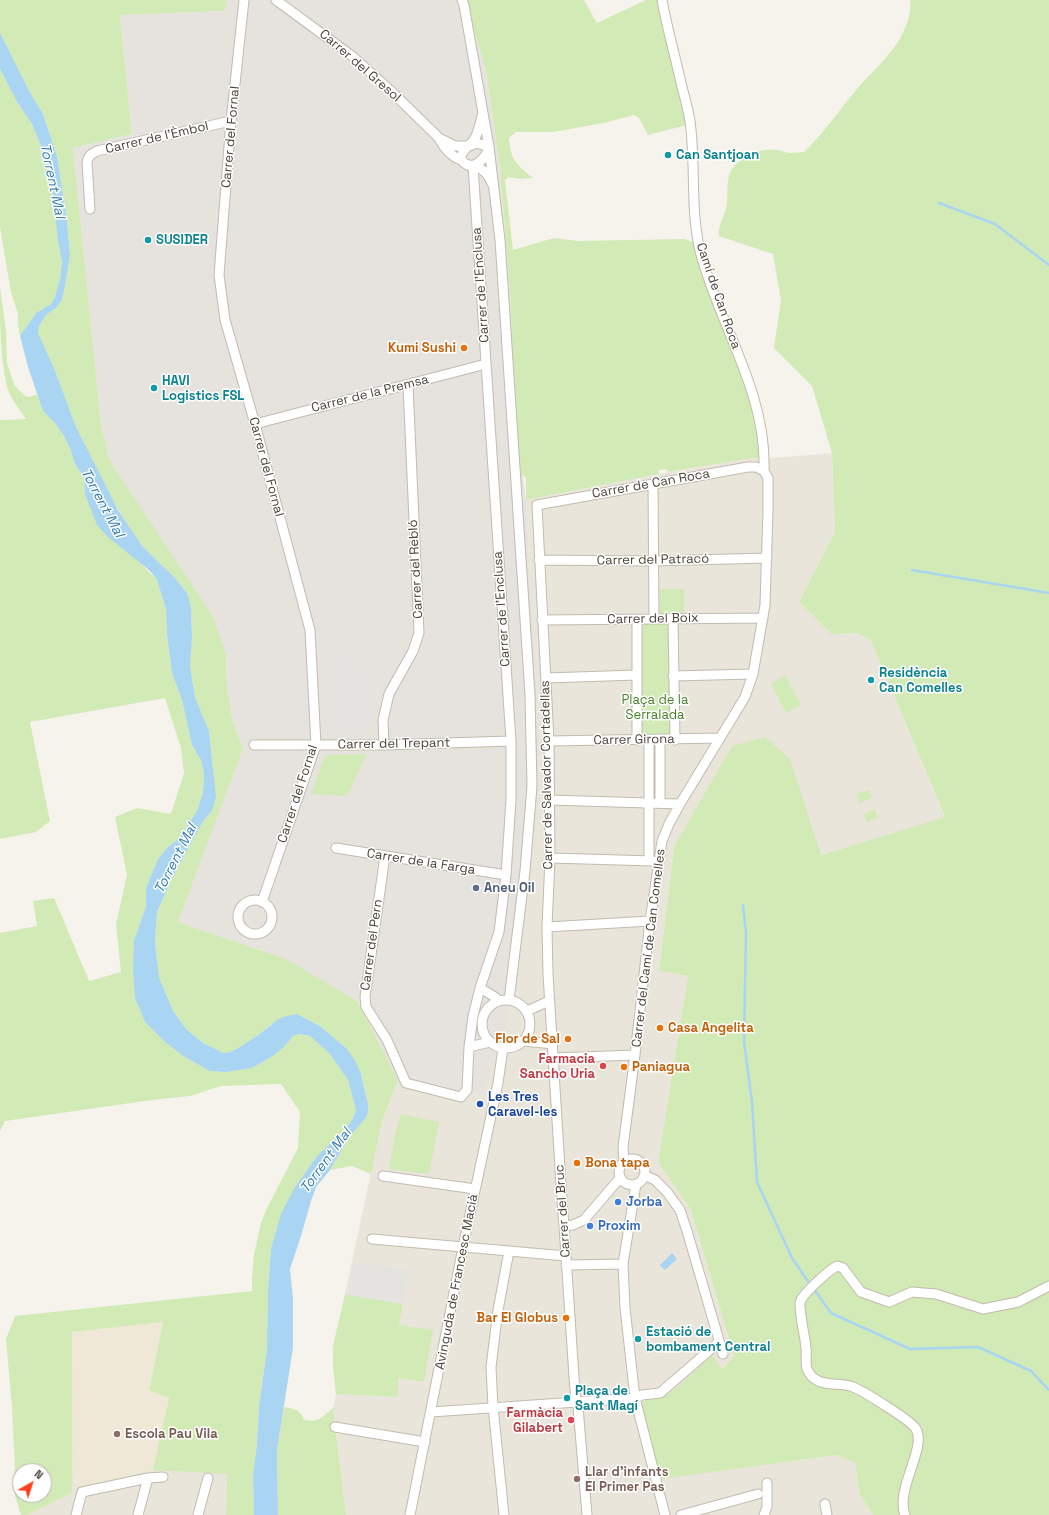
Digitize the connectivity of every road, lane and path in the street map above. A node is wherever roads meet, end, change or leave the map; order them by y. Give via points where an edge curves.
1 (244, 0) edge
2 (276, 0) edge
3 (462, 0) edge
4 (662, 0) edge
5 (483, 111) junction
6 (231, 121) junction
7 (439, 138) junction
8 (469, 146) junction
9 (489, 147) junction
10 (461, 160) junction
11 (472, 166) junction
12 (493, 184) junction
13 (90, 209) dead end
14 (486, 364) junction
15 (408, 385) junction
16 (255, 424) junction
17 (764, 471) junction
18 (652, 484) junction
19 (537, 505) joint
20 (767, 558) junction
21 (539, 560) junction
22 (654, 561) junction
23 (654, 618) junction
24 (673, 618) junction
25 (763, 618) junction
26 (637, 619) junction
27 (542, 620) junction
28 (753, 674) junction
29 (637, 675) junction
30 (673, 676) junction
31 (546, 678) junction
32 (719, 738) junction
33 (637, 740) junction
34 (649, 740) junction
35 (660, 740) junction
36 (675, 740) junction
37 (511, 741) junction
38 (550, 741) junction
39 (254, 745) dead end
40 (316, 745) junction
41 (384, 745) junction
42 (550, 800) junction
43 (649, 803) junction
44 (660, 803) junction
45 (680, 804) junction
46 (336, 848) dead end
47 (385, 856) junction
48 (550, 858) junction
49 (649, 861) junction
50 (659, 861) junction
51 (506, 875) junction
52 (262, 902) dead end
53 (650, 922) junction
54 (547, 927) junction
55 (480, 988) junction
56 (509, 1000) junction
57 (498, 1001) junction
58 (549, 1001) junction
59 (527, 1011) junction
60 (524, 1041) junction
61 (490, 1042) junction
62 (553, 1044) junction
63 (469, 1047) junction
64 (503, 1048) junction
65 (635, 1055) junction
66 (553, 1058) junction
67 (624, 1161) junction
68 (644, 1175) junction
69 (383, 1176) dead end
70 (620, 1178) junction
71 (636, 1184) junction
72 (475, 1189) junction
73 (564, 1226) junction
74 (372, 1239) dead end
75 (463, 1247) junction
76 (509, 1251) junction
77 (566, 1261) junction
78 (623, 1264) junction
79 (1049, 1286) edge
80 (719, 1342) junction
81 (723, 1354) dead end
82 (635, 1398) junction
83 (576, 1402) junction
84 (493, 1407) junction
85 (431, 1412) junction
86 (335, 1427) dead end
87 (425, 1442) junction
88 (163, 1477) dead end
89 (148, 1478) junction
90 (208, 1478) dead end
91 (767, 1483) dead end
92 (758, 1494) dead end
93 (826, 1504) dead end
94 (76, 1515) edge
95 (138, 1515) edge
96 (198, 1515) edge
97 (410, 1515) edge
98 (504, 1515) edge
99 (587, 1515) edge
100 (665, 1515) edge
101 (681, 1515) edge
102 (764, 1515) edge
103 (827, 1515) edge
104 (905, 1515) edge

1 - 6 street, Carrer del Fornal
2 - 7 street, Carrer del Gresol via 352,56
3 - 5 street
4 - 17 street, Camí de Can Roca via 690,120 694,216 698,243 755,402 764,441
5 - 8 street via 476,136
5 - 9 street
6 - 13 street, Carrer de l'Èmbol via 91,154 87,162
6 - 16 street, Carrer del Fornal via 219,275 225,320
7 - 8 street via 455,146
7 - 10 street via 447,150
8 - 9 street via 477,143
8 - 10 street via 462,153
9 - 11 street via 484,158
9 - 12 street
10 - 11 street via 465,165
11 - 12 street via 483,170
11 - 14 street, Carrer de l'Enclusa
12 - 56 street via 500,240 532,740 532,786 526,871
14 - 15 street, Carrer de la Premsa
14 - 37 street, Carrer de l'Enclusa
15 - 16 street, Carrer de la Premsa
15 - 41 street, Carrer del Rebló via 419,633 413,652 389,694 383,720
16 - 40 street, Carrer del Fornal via 310,630
17 - 18 street, Carrer de Can Roca via 748,467
17 - 20 street, Carrer del Camí de Can Comelles via 768,478
18 - 19 street, Carrer de Can Roca
18 - 22 street
19 - 21 street, Carrer de Salvador Cortadellas
20 - 22 street, Carrer del Patracó
20 - 25 street, Carrer del Camí de Can Comelles
21 - 22 street, Carrer del Patracó
21 - 27 street, Carrer de Salvador Cortadellas
22 - 23 street
23 - 24 street, Carrer del Boix
23 - 26 street, Carrer del Boix
24 - 25 street, Carrer del Boix
24 - 30 street
25 - 28 street, Carrer del Camí de Can Comelles
26 - 27 street, Carrer del Boix
26 - 29 street
27 - 31 street, Carrer de Salvador Cortadellas
28 - 30 street
28 - 32 street, Carrer del Camí de Can Comelles via 745,697
29 - 31 street
29 - 33 street
30 - 36 street
31 - 38 street, Carrer de Salvador Cortadellas
32 - 36 street, Carrer Girona
32 - 45 street, Carrer del Camí de Can Comelles
33 - 34 street, Carrer Girona
33 - 38 street, Carrer Girona
34 - 35 street, Carrer Girona
34 - 43 street
35 - 36 street, Carrer Girona
35 - 44 street
37 - 41 street, Carrer del Trepant
37 - 51 street, Carrer de l'Enclusa via 511,800
38 - 42 street, Carrer de Salvador Cortadellas
39 - 40 street, Carrer del Trepant
40 - 41 street, Carrer del Trepant
40 - 52 street, Carrer del Fornal
42 - 43 street
42 - 48 street, Carrer de Salvador Cortadellas
43 - 44 street
43 - 49 street
44 - 45 street
45 - 50 street, Carrer del Camí de Can Comelles via 665,833
46 - 47 street, Carrer de la Farga
47 - 51 street, Carrer de la Farga
47 - 63 street, Carrer del Pern via 365,997 366,1007 387,1040 406,1083 461,1097 467,1090
48 - 49 street
48 - 54 street, Carrer de Salvador Cortadellas
49 - 50 street
50 - 53 street, Carrer del Camí de Can Comelles
51 - 55 street, Carrer de l'Enclusa via 499,932
53 - 54 street
53 - 65 street, Carrer del Camí de Can Comelles
54 - 58 street, Carrer de Salvador Cortadellas
55 - 57 street
55 - 63 street, Carrer de l'Enclusa via 472,1016
56 - 57 street
56 - 59 street
57 - 61 street via 492,1004 483,1016 483,1030
58 - 59 street
58 - 62 street, Carrer de Salvador Cortadellas
59 - 60 street via 530,1017 530,1030
60 - 62 street
60 - 64 street via 518,1046
61 - 63 street
61 - 64 street
62 - 66 street, Carrer del Bruc
64 - 72 street, Avinguda de Francesc Macià
65 - 66 street
65 - 67 street, Carrer del Camí de Can Comelles via 622,1147
66 - 73 street, Carrer del Bruc
67 - 68 street via 639,1161 644,1168
67 - 70 street via 619,1169
68 - 71 street
68 - 80 street via 655,1180 680,1210
69 - 72 street
70 - 71 street via 627,1184
70 - 73 street via 584,1220
71 - 78 street
72 - 75 street, Avinguda de Francesc Macià
73 - 77 street, Carrer del Bruc
74 - 75 street
75 - 76 street
75 - 85 street, Avinguda de Francesc Macià
76 - 77 street
76 - 84 street via 494,1346
77 - 78 street
77 - 83 street, Carrer del Bruc
78 - 82 street
79 - 104 street via 1018,1302 983,1309 936,1294 912,1292 889,1302 861,1292 843,1268 836,1266 801,1300 807,1368 810,1374 826,1384 853,1387 899,1414 918,1432 918,1447 905,1486
80 - 81 street
80 - 82 street via 660,1393
82 - 83 street
82 - 100 street
83 - 84 street
83 - 99 street
84 - 85 street
84 - 98 street
85 - 87 street, Avinguda de Francesc Macià
86 - 87 street
87 - 97 street, Avinguda de Francesc Macià
88 - 89 street
89 - 94 street via 82,1492
89 - 95 street
90 - 96 street
91 - 102 street via 767,1507
92 - 101 street
93 - 103 street

